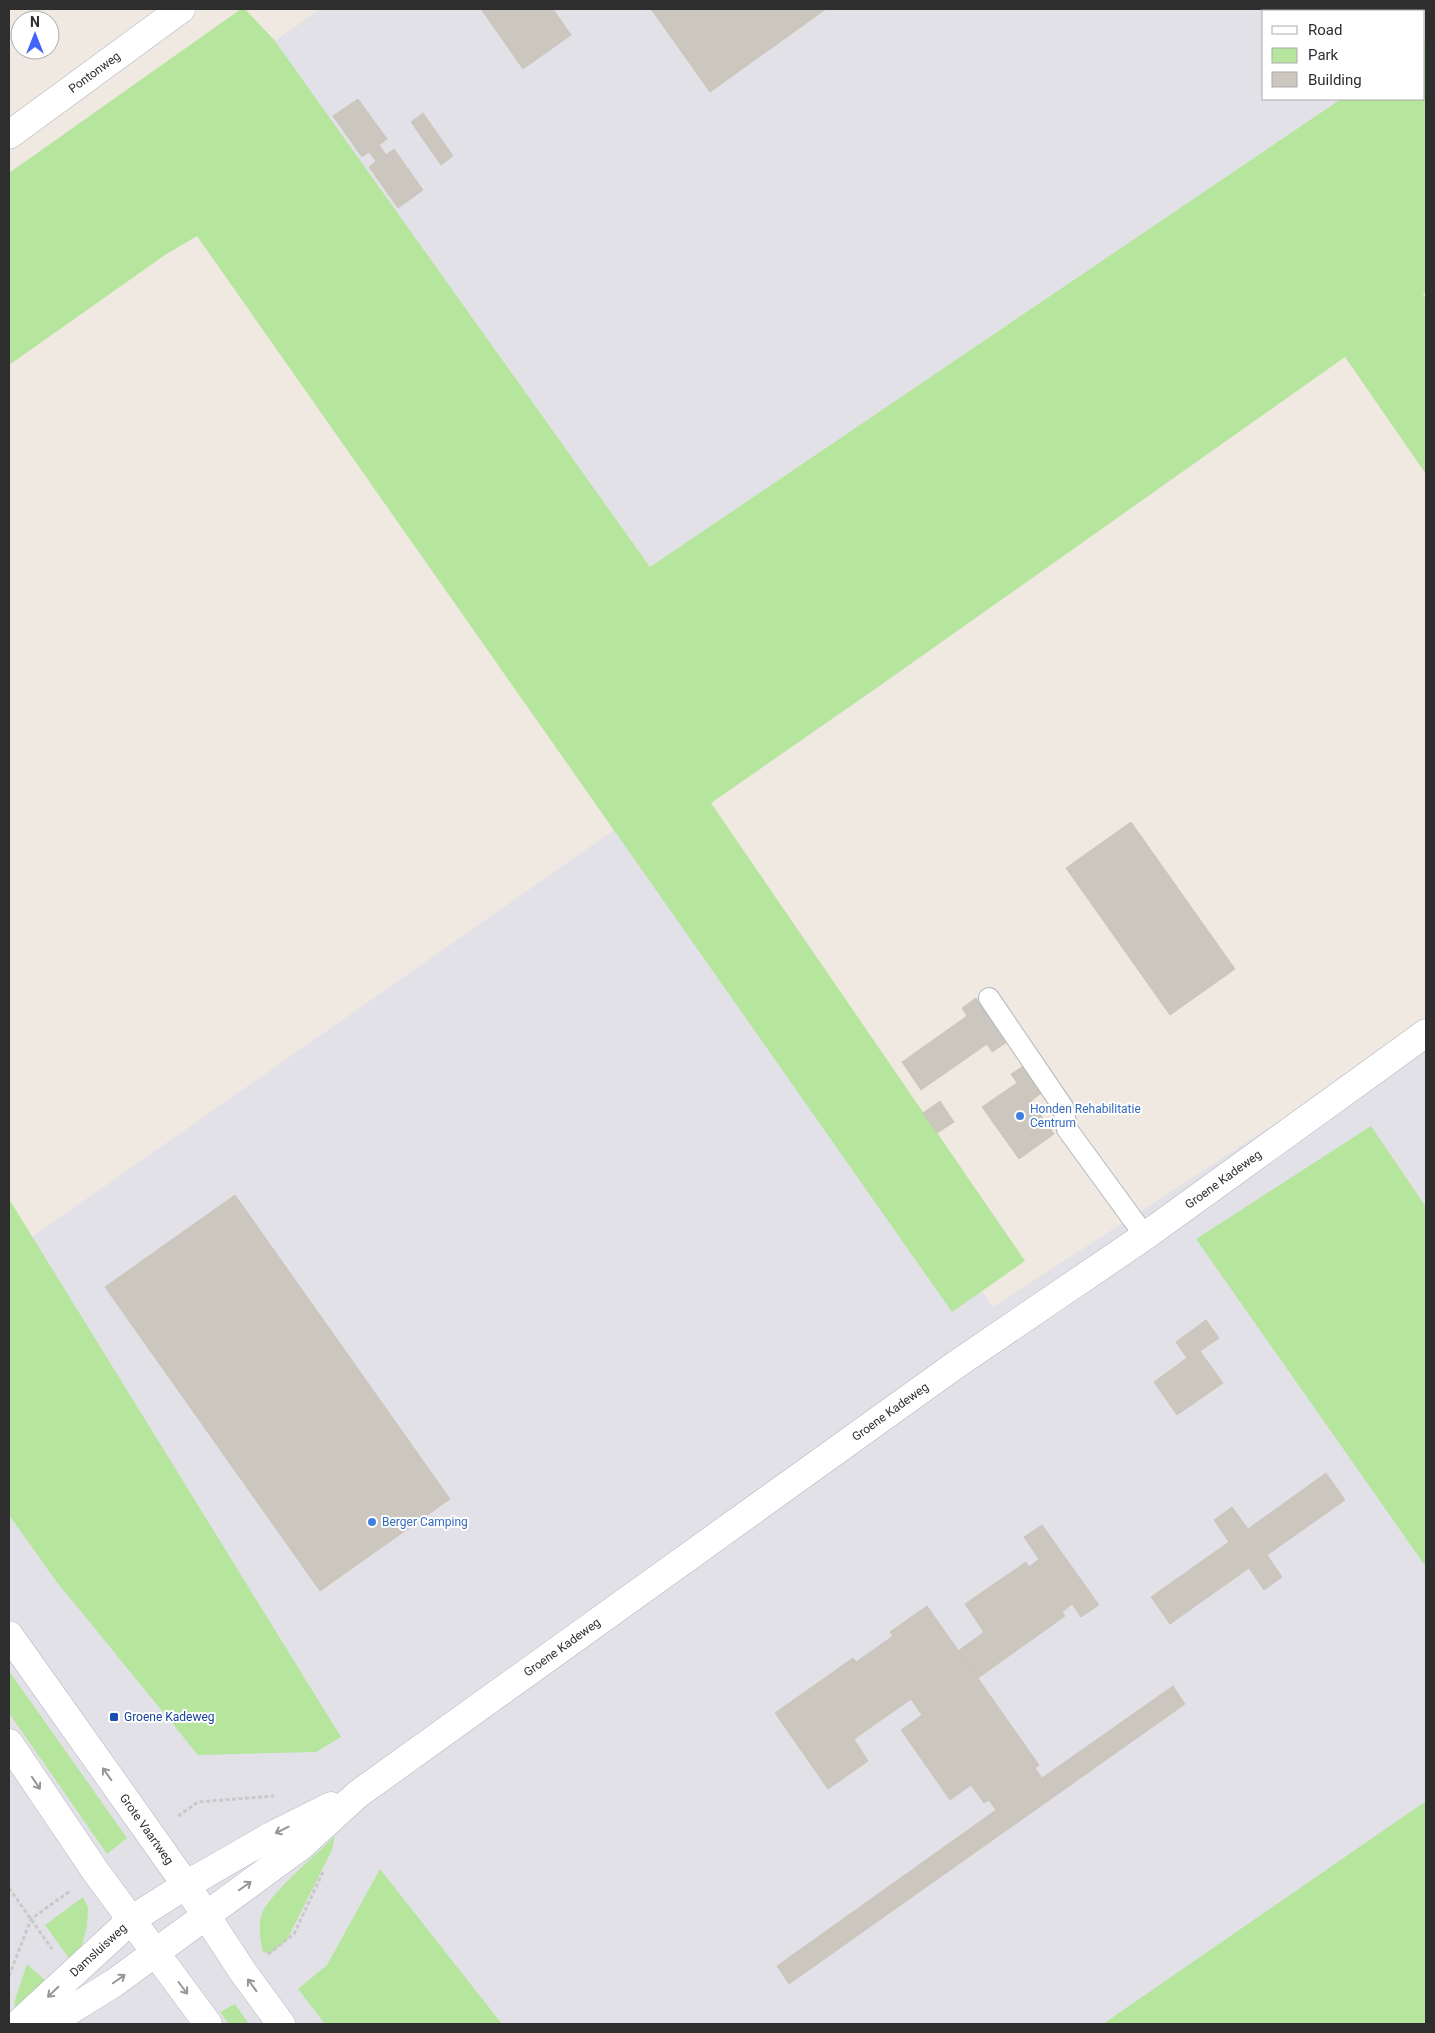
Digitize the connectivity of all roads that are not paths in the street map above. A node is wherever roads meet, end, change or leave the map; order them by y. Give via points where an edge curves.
1 (181, 9) edge
2 (9, 136) edge
3 (989, 998) dead end
4 (1426, 1033) edge
5 (1145, 1236) junction
6 (9, 1636) edge
7 (9, 1743) edge
8 (358, 1794) junction
9 (186, 1885) junction
10 (205, 1914) junction
11 (131, 1920) junction
12 (156, 1953) junction
13 (18, 2024) edge
14 (48, 2024) edge
15 (208, 2024) edge
16 (281, 2024) edge

1 - 2 street, Pontonweg
3 - 5 lane via 1063,1107 1067,1129
4 - 5 street, Groene Kadeweg
5 - 8 street, Groene Kadeweg via 954,1366
9 -> 6 street, Grote Vaartweg
7 -> 11 street
8 -> 9 street, Groene Kadeweg via 271,1836
10 -> 8 street, Groene Kadeweg via 301,1846
9 - 10 street, Grote Vaartweg
9 - 11 street, Damsluisweg
10 - 12 street, Groene Kadeweg
16 -> 10 street, Grote Vaartweg
11 - 12 street
11 -> 13 street, Damsluisweg
14 -> 12 street
12 -> 15 street

